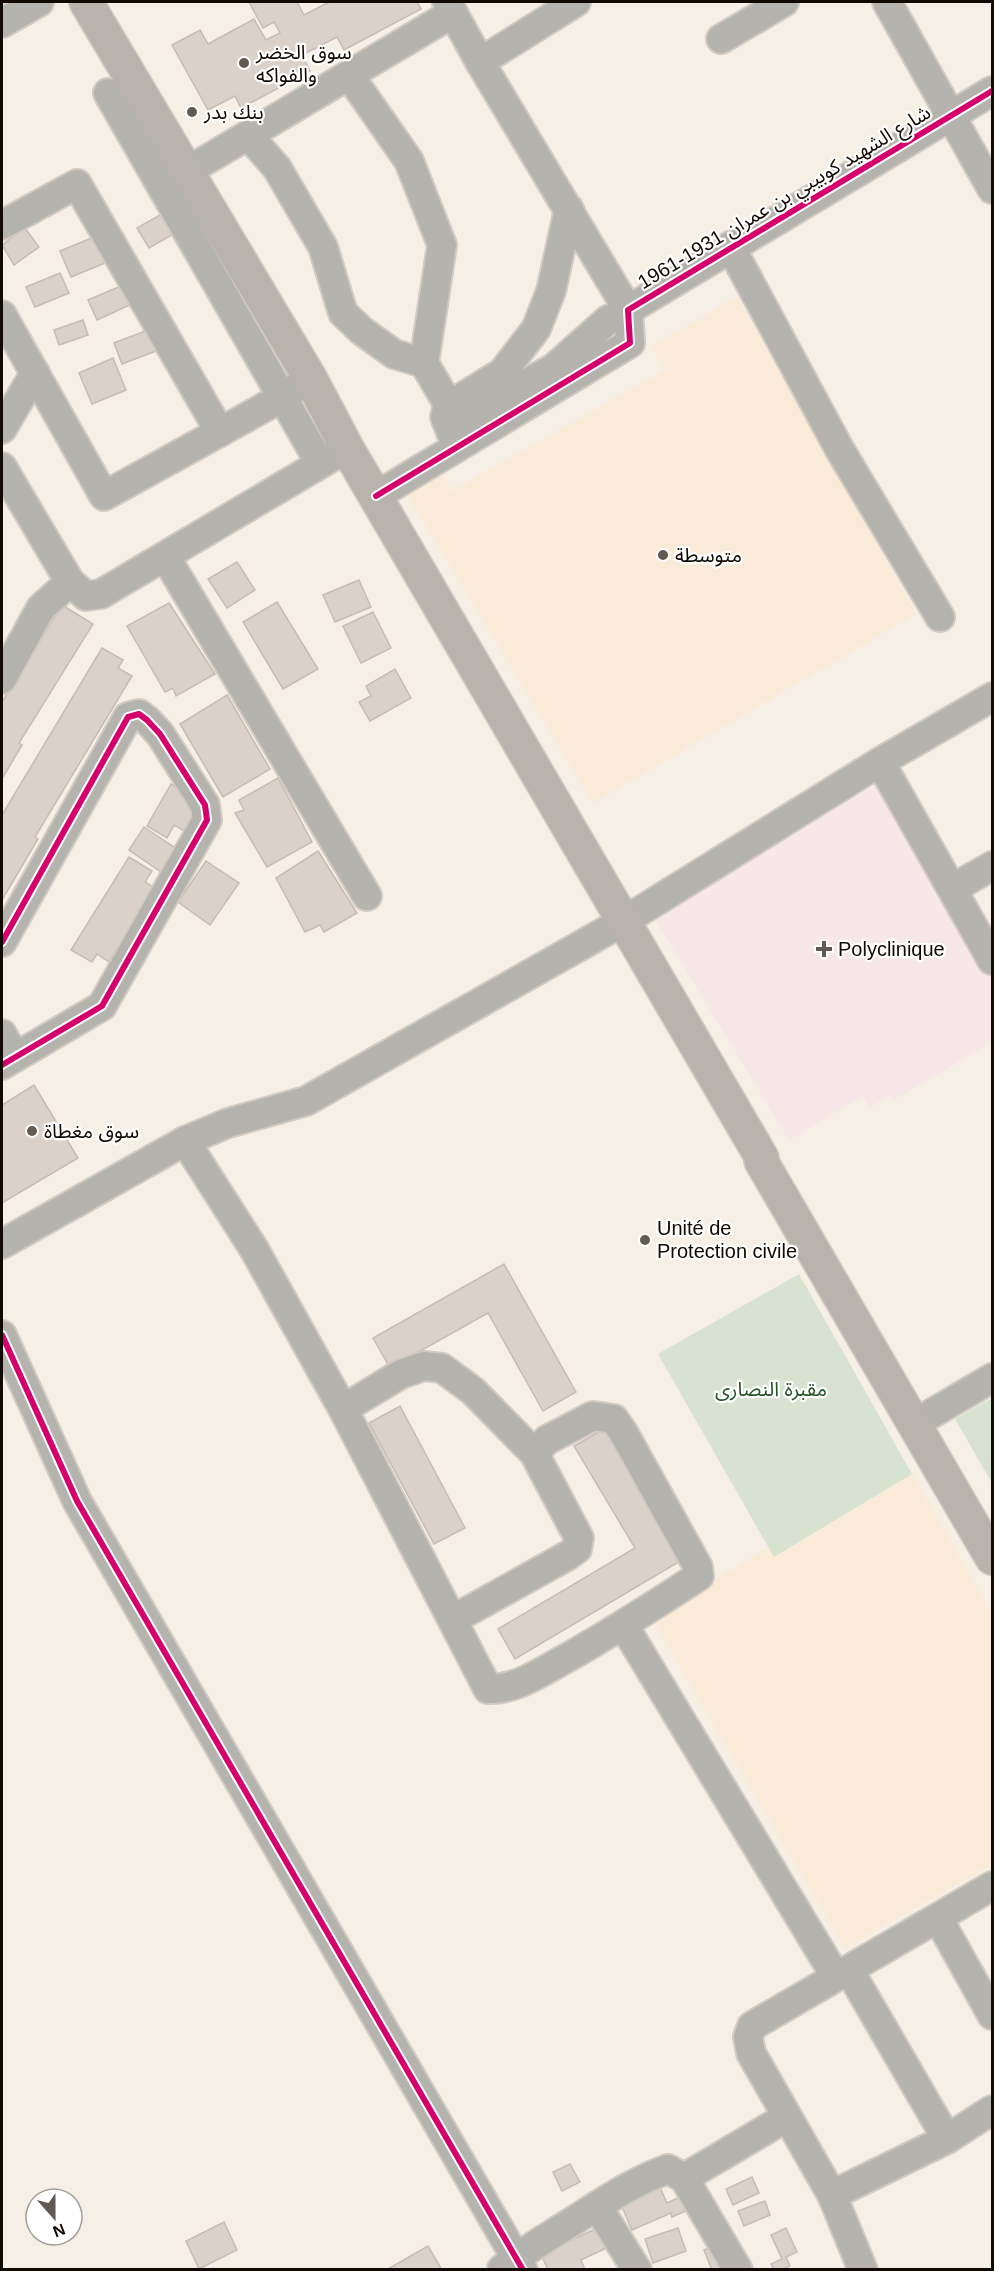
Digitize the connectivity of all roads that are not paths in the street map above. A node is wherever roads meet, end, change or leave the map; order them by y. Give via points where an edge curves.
1 (39, 2) edge
2 (86, 2) edge
3 (576, 2) edge
4 (784, 2) edge
5 (887, 2) edge
6 (450, 7) edge
7 (2, 23) edge
8 (721, 39) dead end
9 (480, 62) junction
10 (349, 75) junction
11 (993, 91) edge
12 (108, 93) dead end
13 (950, 115) junction
14 (248, 135) junction
15 (186, 172) junction
16 (993, 189) edge
17 (569, 209) junction
18 (2, 225) edge
19 (730, 246) junction
20 (628, 310) junction
21 (2, 315) edge
22 (424, 363) junction
23 (35, 373) junction
24 (310, 378) junction
25 (284, 397) junction
26 (451, 426) junction
27 (2, 429) edge
28 (220, 432) junction
29 (334, 455) junction
30 (2, 467) edge
31 (376, 496) junction
32 (165, 556) junction
33 (70, 582) junction
34 (940, 617) dead end
35 (2, 679) edge
36 (993, 697) edge
37 (880, 762) junction
38 (993, 866) edge
39 (952, 889) junction
40 (367, 896) dead end
41 (624, 921) junction
42 (2, 942) edge
43 (993, 960) edge
44 (6, 1052) edge
45 (185, 1141) junction
46 (2, 1244) edge
47 (2, 1335) edge
48 (993, 1378) edge
49 (343, 1409) junction
50 (914, 1424) junction
51 (534, 1453) junction
52 (993, 1558) edge
53 (454, 1619) junction
54 (624, 1626) junction
55 (993, 1886) edge
56 (938, 1918) junction
57 (843, 1973) junction
58 (993, 2015) edge
59 (993, 2110) edge
60 (787, 2116) junction
61 (947, 2139) junction
62 (684, 2178) junction
63 (832, 2195) junction
64 (597, 2206) junction
65 (514, 2265) edge
66 (638, 2270) edge
67 (738, 2270) edge
68 (863, 2270) edge

1 - 7 street
2 - 15 main road
3 - 9 street
4 - 8 street
5 - 13 street
6 - 9 street
6 - 10 street
9 - 17 street
10 - 14 street
10 - 22 street via 409,160 442,246
11 - 13 street, شارع الشهيد كوبيبي بن عمران 1931-1961
12 - 25 street
13 - 16 street
13 - 19 street, شارع الشهيد كوبيبي بن عمران 1931-1961
14 - 15 street
14 - 22 street via 277,168 323,247 343,313 394,354
15 - 24 main road
17 - 20 street
17 - 26 street via 551,291 536,329 502,373
18 - 28 street via 77,184
19 - 20 street, شارع الشهيد كوبيبي بن عمران 1931-1961
19 - 34 street via 840,450
20 - 26 street, شارع الشهيد كوبيبي بن عمران 1931-1961 via 608,320 554,368
21 - 23 street
22 - 26 street
23 - 27 street
23 - 28 street via 104,496
24 - 25 street
24 - 29 main road
25 - 28 street
25 - 29 street
26 - 31 street
29 - 31 main road
29 - 32 street
30 - 33 street
31 - 41 main road
32 - 33 street via 101,594 86,596
32 - 40 street
33 - 35 street via 41,608
36 - 37 street
37 - 39 street
37 - 41 street
38 - 39 street
39 - 43 street
41 - 45 street via 306,1101 228,1123
41 - 50 main road
42 - 44 street via 128,717 139,714 160,734 205,806 207,820 102,1006
45 - 46 street
45 - 49 street via 254,1249
47 - 65 street via 77,1502
48 - 50 street
49 - 51 street via 401,1374 424,1366 442,1368 473,1391
49 - 53 street
50 - 52 main road
51 - 53 street via 579,1538 577,1548
51 - 54 street via 547,1440 593,1416 614,1419 698,1567 699,1576
53 - 54 street via 489,1689 524,1682
54 - 57 street
55 - 56 street
56 - 57 street
56 - 58 street
57 - 60 street via 752,2026 748,2037 751,2053
57 - 61 street
59 - 61 street
60 - 62 street
60 - 63 street
61 - 63 street
62 - 64 street via 668,2169
62 - 67 street
63 - 68 street
64 - 65 street
64 - 66 street

